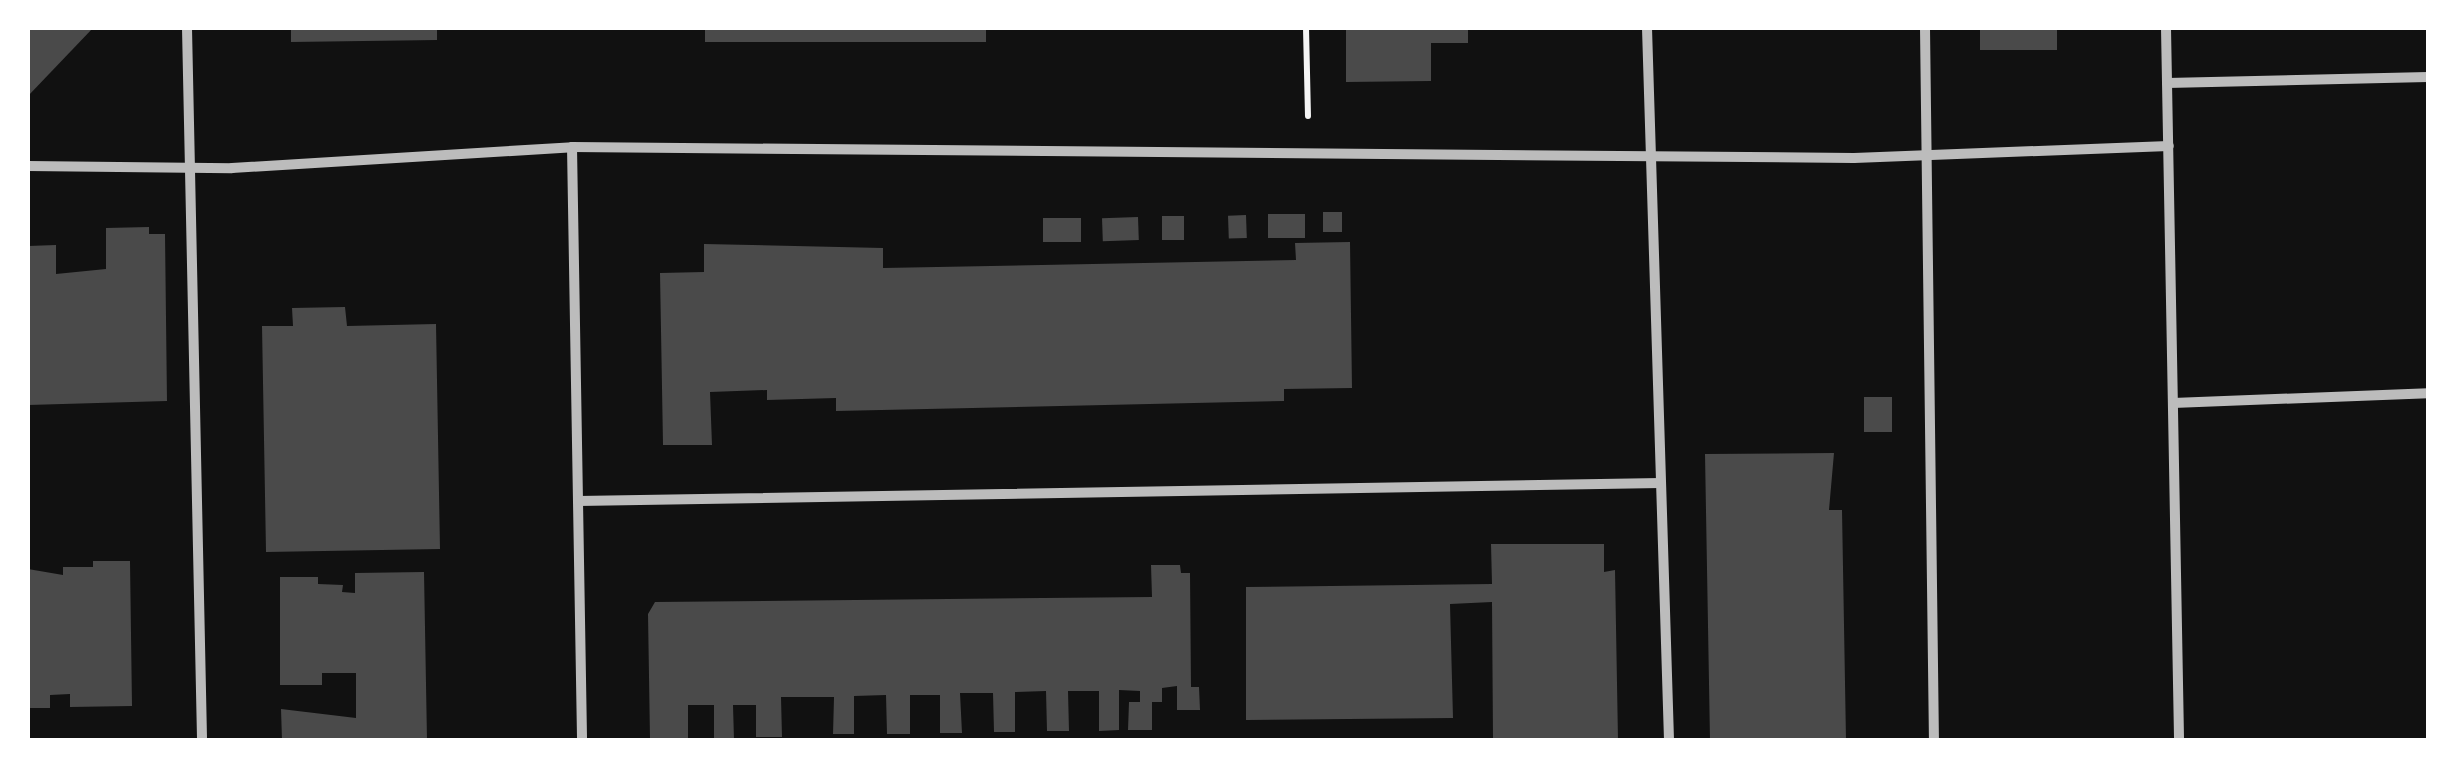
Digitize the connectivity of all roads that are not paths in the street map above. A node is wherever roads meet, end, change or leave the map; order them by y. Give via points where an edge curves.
1 (188, 28) edge
2 (1647, 28) edge
3 (1925, 28) edge
4 (2166, 28) edge
5 (2428, 77) edge
6 (2167, 82) junction
7 (2169, 146) junction
8 (572, 147) junction
9 (1929, 155) junction
10 (1651, 158) junction
11 (28, 166) edge
12 (188, 168) junction
13 (2428, 394) edge
14 (2173, 403) junction
15 (1661, 483) junction
16 (578, 501) junction
17 (202, 740) edge
18 (582, 740) edge
19 (1669, 740) edge
20 (1934, 740) edge
21 (2178, 740) edge

1 - 12 street
2 - 10 street
3 - 9 street
4 - 6 street
5 - 6 street
6 - 7 street
7 - 9 street
7 - 14 street
8 - 10 street
8 - 12 street
8 - 16 street
9 - 10 street
9 - 20 street
10 - 15 street
11 - 12 street
12 - 17 street
13 - 14 street
14 - 21 street
15 - 16 street
15 - 19 street
16 - 18 street

